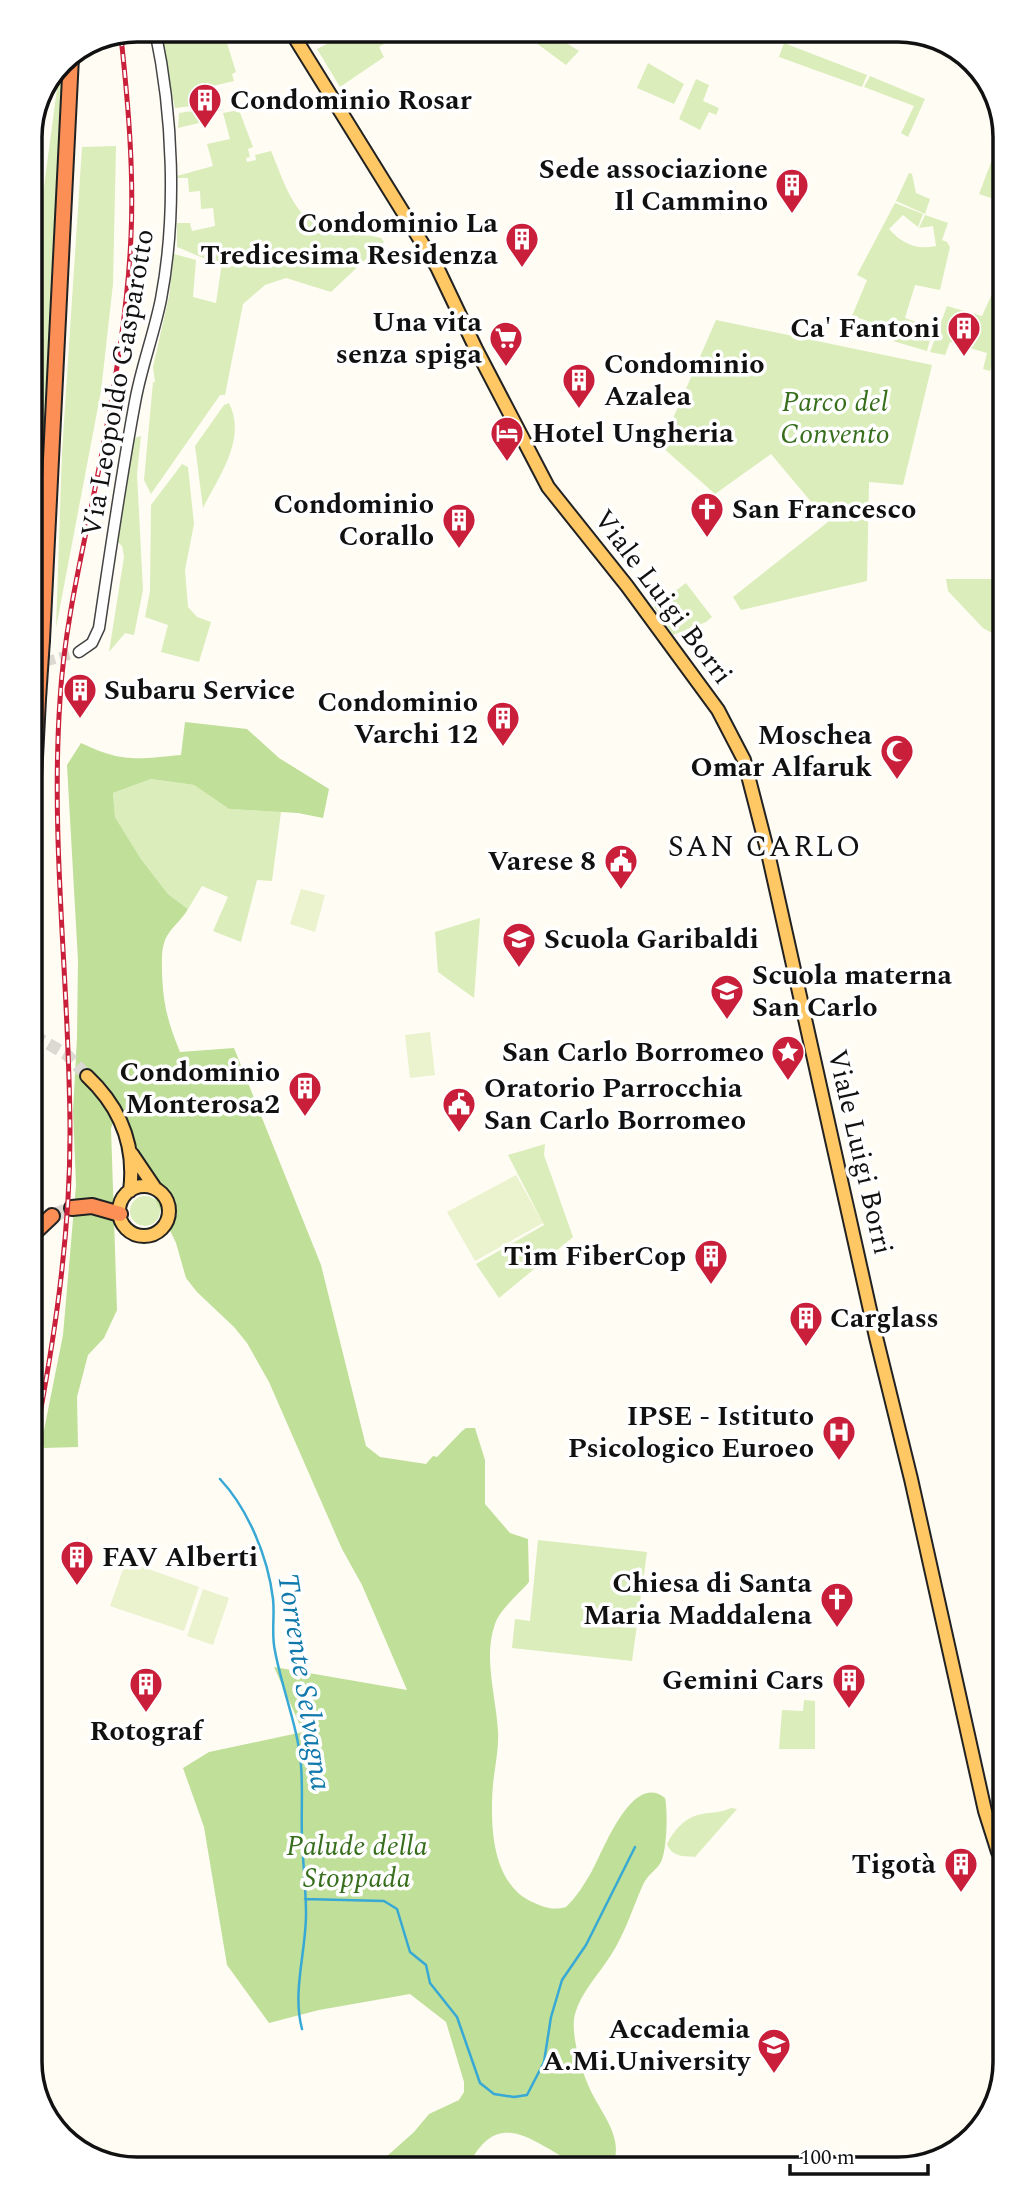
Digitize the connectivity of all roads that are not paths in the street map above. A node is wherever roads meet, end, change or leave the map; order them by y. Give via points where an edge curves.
1 (157, 42) edge
2 (297, 42) edge
3 (71, 69) edge
4 (42, 640) edge
5 (79, 652) tunnel mouth
6 (87, 1076) tunnel mouth
7 (131, 1154) junction
8 (155, 1188) junction
9 (130, 1191) junction
10 (72, 1208) tunnel mouth
11 (120, 1214) junction
12 (52, 1216) tunnel mouth
13 (42, 1225) edge
14 (993, 1836) edge

1 - 5 street, Via Leopoldo Gasparotto via 167,119 168,247 152,340 134,403 99,628 92,643
2 - 14 main road, Viale Luigi Borri via 437,267 548,487 718,710 744,760
3 - 4 highway, bridge
6 - 7 main road via 119,1116
7 - 8 main road
7 - 9 main road
8 - 9 main road via 140,1186
8 - 11 main road via 169,1206 167,1221 157,1232 134,1233
9 - 11 main road via 122,1199
10 - 11 highway via 92,1206
12 - 13 highway

